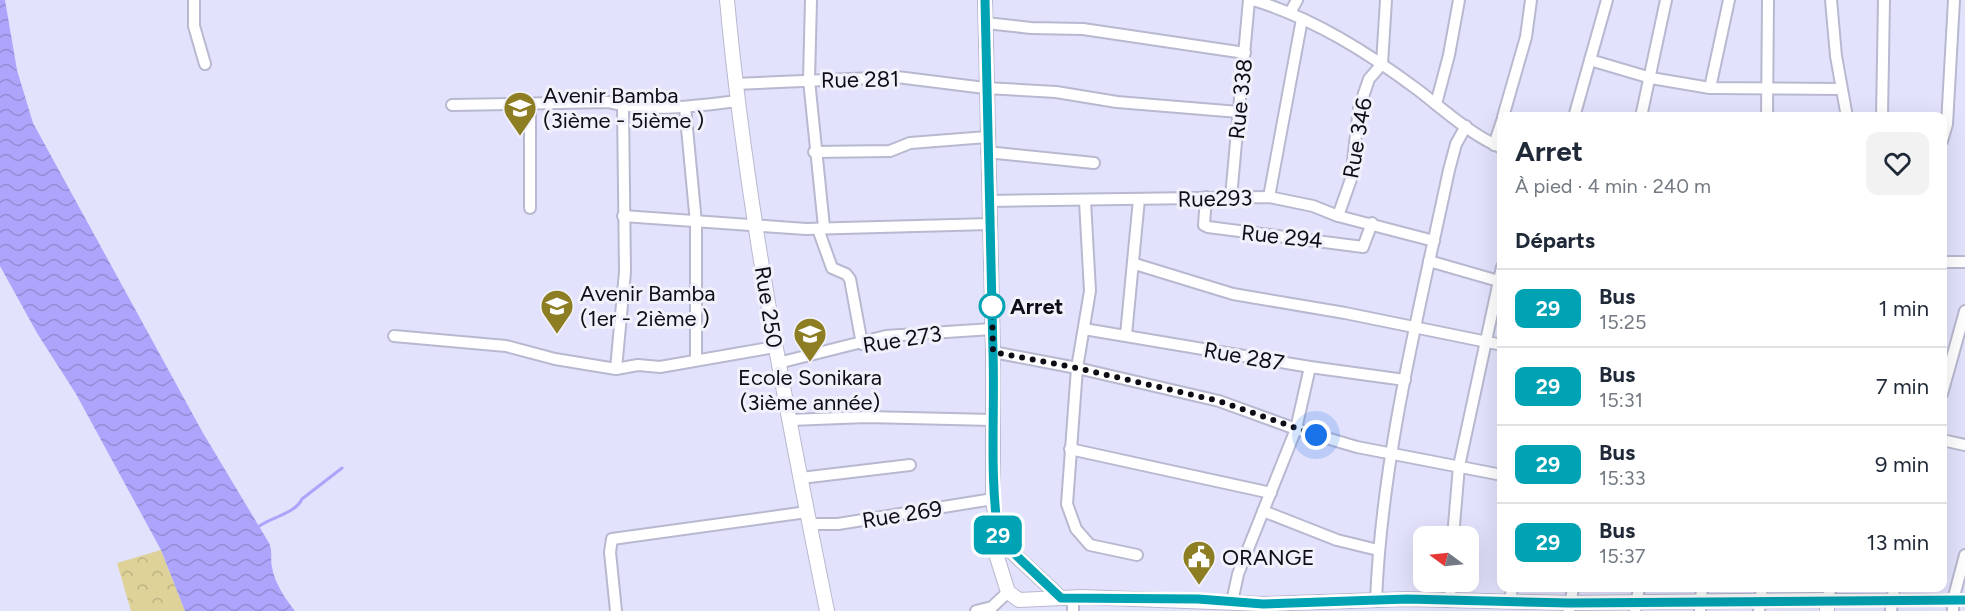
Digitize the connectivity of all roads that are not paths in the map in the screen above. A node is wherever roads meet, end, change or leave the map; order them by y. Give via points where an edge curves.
1 (194, 0) edge
2 (727, 0) edge
3 (812, 0) edge
4 (985, 0) edge
5 (1251, 0) edge
6 (1297, 0) edge
7 (1386, 0) edge
8 (1459, 0) edge
9 (1531, 0) edge
10 (1607, 0) edge
11 (1666, 0) edge
12 (1728, 0) edge
13 (1768, 0) edge
14 (1831, 0) edge
15 (1884, 0) edge
16 (1954, 0) edge
17 (1291, 11) junction
18 (1302, 19) junction
19 (986, 23) junction
20 (1245, 53) junction
21 (1590, 60) junction
22 (205, 64) dead end
23 (1382, 64) junction
24 (1651, 78) junction
25 (809, 80) junction
26 (735, 84) junction
27 (985, 88) junction
28 (1710, 88) junction
29 (1841, 88) junction
30 (1767, 90) junction
31 (737, 100) junction
32 (1436, 104) junction
33 (452, 105) dead end
34 (530, 105) junction
35 (623, 106) junction
36 (685, 107) junction
37 (1239, 112) junction
38 (1504, 112) edge
39 (1575, 112) edge
40 (1642, 112) edge
41 (1767, 112) edge
42 (1846, 112) edge
43 (1882, 112) edge
44 (1947, 124) edge
45 (1466, 126) junction
46 (987, 137) junction
47 (1497, 146) edge
48 (814, 152) junction
49 (987, 152) junction
50 (1094, 163) dead end
51 (1206, 197) junction
52 (1231, 197) junction
53 (1269, 197) junction
54 (1139, 199) junction
55 (989, 201) junction
56 (1085, 201) junction
57 (530, 208) dead end
58 (623, 216) junction
59 (1338, 216) junction
60 (1371, 222) junction
61 (696, 223) junction
62 (990, 224) junction
63 (757, 227) junction
64 (821, 228) junction
65 (1434, 241) junction
66 (1429, 261) junction
67 (1947, 262) edge
68 (1965, 262) edge
69 (1134, 264) junction
70 (1497, 280) edge
71 (1497, 295) edge
72 (1965, 311) edge
73 (1415, 328) junction
74 (992, 329) junction
75 (1084, 329) junction
76 (1126, 335) junction
77 (394, 336) dead end
78 (1484, 342) junction
79 (862, 344) junction
80 (1497, 344) edge
81 (775, 347) junction
82 (993, 352) junction
83 (696, 359) junction
84 (778, 363) junction
85 (1310, 367) junction
86 (1077, 368) junction
87 (616, 369) junction
88 (1947, 376) edge
89 (1405, 380) junction
90 (789, 420) junction
91 (992, 420) junction
92 (1296, 429) junction
93 (1947, 441) edge
94 (1965, 446) edge
95 (1070, 449) junction
96 (1393, 455) junction
97 (910, 465) dead end
98 (1459, 466) junction
99 (1497, 474) edge
100 (801, 478) junction
101 (1271, 493) junction
102 (993, 500) junction
103 (1263, 511) junction
104 (808, 518) junction
105 (1454, 526) edge
106 (996, 532) junction
107 (1378, 550) junction
108 (1137, 555) dead end
109 (1965, 555) edge
110 (1008, 592) junction
111 (1450, 592) edge
112 (1572, 592) edge
113 (1638, 592) edge
114 (1893, 593) edge
115 (1450, 599) junction
116 (1376, 600) junction
117 (1507, 600) edge
118 (1700, 600) edge
119 (1760, 600) edge
120 (1828, 600) edge
121 (1965, 600) edge
122 (1069, 602) edge
123 (1232, 602) junction
124 (1133, 605) edge
125 (1198, 605) edge
126 (1407, 605) edge
127 (1953, 605) edge
128 (1323, 606) edge
129 (1263, 607) edge
130 (1569, 607) edge
131 (1635, 607) edge
132 (993, 609) edge
133 (616, 611) edge
134 (827, 611) edge
135 (976, 611) edge
136 (1891, 611) edge

1 - 22 street via 194,26
2 - 26 main road, Rue 250
3 - 25 street
4 - 19 main road
5 - 17 street
5 - 20 street, Rue 338
6 - 17 street
7 - 23 street
8 - 32 street
9 - 38 street via 1526,37
10 - 21 street
11 - 24 street
12 - 28 street
13 - 30 street
14 - 29 street
15 - 43 street
16 - 44 street
17 - 18 street
18 - 23 street
18 - 53 street
19 - 20 street via 1083,29
19 - 27 main road
20 - 37 street, Rue 338
21 - 24 street
21 - 39 street
23 - 32 street
23 - 59 street, Rue 346 via 1369,79 1359,108 1351,179
24 - 28 street
24 - 40 street
25 - 26 street, Rue 281
25 - 27 street, Rue 281 via 897,77
25 - 48 street
26 - 31 main road, Rue 250
27 - 37 street, Rue 281
27 - 46 main road
28 - 30 street
29 - 30 street
29 - 42 street
30 - 41 street
31 - 36 street
31 - 63 main road, Rue 250
32 - 45 street
33 - 34 street
34 - 35 street via 608,102
34 - 57 street
35 - 36 street
35 - 58 street
36 - 61 street
37 - 52 street, Rue 338
45 - 47 street
45 - 65 street via 1456,144
46 - 48 street via 910,143 890,151
46 - 49 main road
48 - 64 street
49 - 50 street
49 - 55 main road
51 - 52 street, Rue293
51 - 54 street, Rue293
51 - 60 street, Rue 294 via 1204,225 1208,227 1362,247
52 - 53 street, Rue293
53 - 59 street, Rue293 via 1313,206
54 - 56 street, Rue293
54 - 69 street
55 - 56 street, Rue293
55 - 62 main road
56 - 75 street via 1090,291
58 - 61 street
58 - 87 street via 625,272
59 - 60 street, Rue293
60 - 65 street, Rue293
61 - 63 street
61 - 83 street
62 - 64 street
62 - 74 main road
63 - 64 street
63 - 81 main road, Rue 250
64 - 79 street via 832,268 850,279
65 - 66 street
66 - 70 street
66 - 73 street
67 - 68 street
69 - 73 street via 1233,294
69 - 76 street
71 - 78 street
72 - 88 street
73 - 78 street
73 - 89 street
74 - 79 street, Rue 273 via 910,333
74 - 82 main road
75 - 76 street, Rue 287
75 - 86 street
76 - 85 street, Rue 287
77 - 87 street via 506,346
78 - 80 street
78 - 98 street
79 - 84 street, Rue 273
81 - 83 street
81 - 84 main road, Rue 250
82 - 86 street
82 - 91 main road
83 - 87 street via 660,367
84 - 90 main road, Rue 250
85 - 89 street, Rue 287
85 - 92 street
86 - 92 street via 1219,401
86 - 95 street
89 - 96 street
90 - 91 street
90 - 100 main road, Rue 250
91 - 102 main road
92 - 96 street
92 - 101 street
93 - 94 street
95 - 101 street
95 - 108 street via 1067,504 1076,529 1090,545
96 - 98 street
96 - 107 street
97 - 100 street
98 - 99 street
98 - 105 street
100 - 104 main road, Rue 250
101 - 103 street
102 - 104 street, Rue 269 via 838,524
102 - 106 main road
103 - 107 street via 1337,540
103 - 123 street via 1238,574
104 - 133 street, Rue 269 via 612,539
104 - 134 main road, Rue 250
106 - 110 main road via 997,557
106 - 122 main road
107 - 116 street
109 - 127 street
110 - 122 main road via 1019,600
110 - 132 street
111 - 115 street
112 - 130 street
113 - 131 street
114 - 120 street
114 - 127 street
114 - 136 street
115 - 117 main road
115 - 126 main road
116 - 126 main road
116 - 128 main road
117 - 130 main road
118 - 119 main road
118 - 131 main road
119 - 120 main road
121 - 127 street
122 - 124 main road
123 - 125 main road
123 - 129 main road
124 - 125 main road
128 - 129 main road
130 - 131 main road
132 - 135 street

